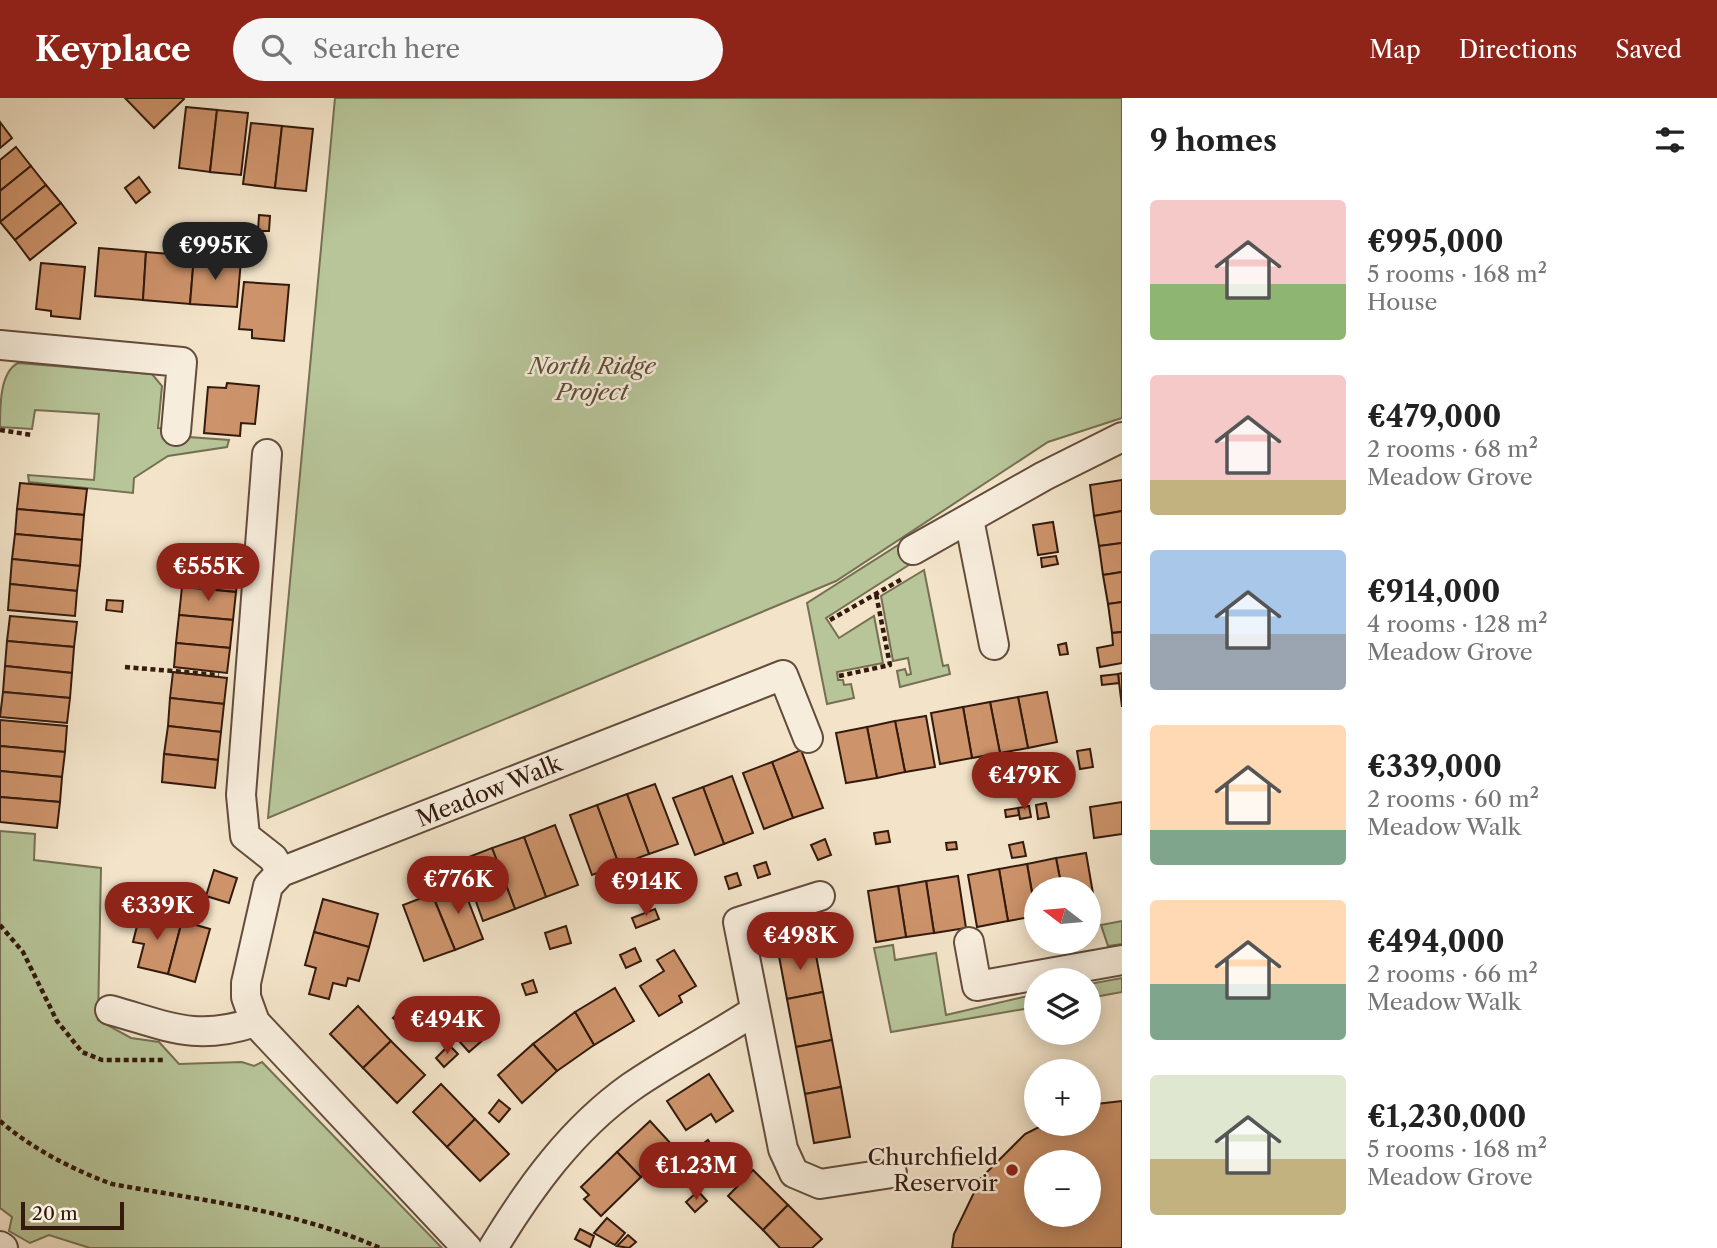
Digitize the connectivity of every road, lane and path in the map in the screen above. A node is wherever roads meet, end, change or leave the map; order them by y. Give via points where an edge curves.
1 (0, 345) edge
2 (0, 430) edge
3 (176, 431) dead end
4 (32, 435) dead end
5 (1122, 437) edge
6 (267, 454) dead end
7 (969, 519) junction
8 (910, 563) joint
9 (876, 594) junction
10 (830, 620) dead end
11 (994, 645) dead end
12 (125, 667) dead end
13 (839, 676) dead end
14 (250, 677) junction
15 (808, 738) dead end
16 (281, 872) junction
17 (820, 895) dead end
18 (969, 942) dead end
19 (1122, 960) edge
20 (110, 1010) dead end
21 (753, 1012) junction
22 (255, 1022) junction
23 (0, 1121) edge
24 (892, 1173) dead end
25 (380, 1248) edge
26 (467, 1248) edge
27 (493, 1248) edge

1 - 3 street via 182,362
2 - 4 path
5 - 7 street
6 - 14 street
7 - 8 street
7 - 11 street
8 - 9 path
9 - 10 path
9 - 13 path via 890,665
12 - 14 path
14 - 16 street via 241,796 245,836 273,858
15 - 16 street, Meadow Walk via 783,675
16 - 22 street via 268,886 246,983
17 - 21 street via 738,922
18 - 19 street via 977,986
20 - 22 street via 187,1033 209,1033
21 - 24 street via 783,1149 794,1173 820,1184
21 - 27 street via 630,1088 579,1131 526,1194
22 - 26 street
23 - 25 path via 35,1146 112,1184 276,1213

